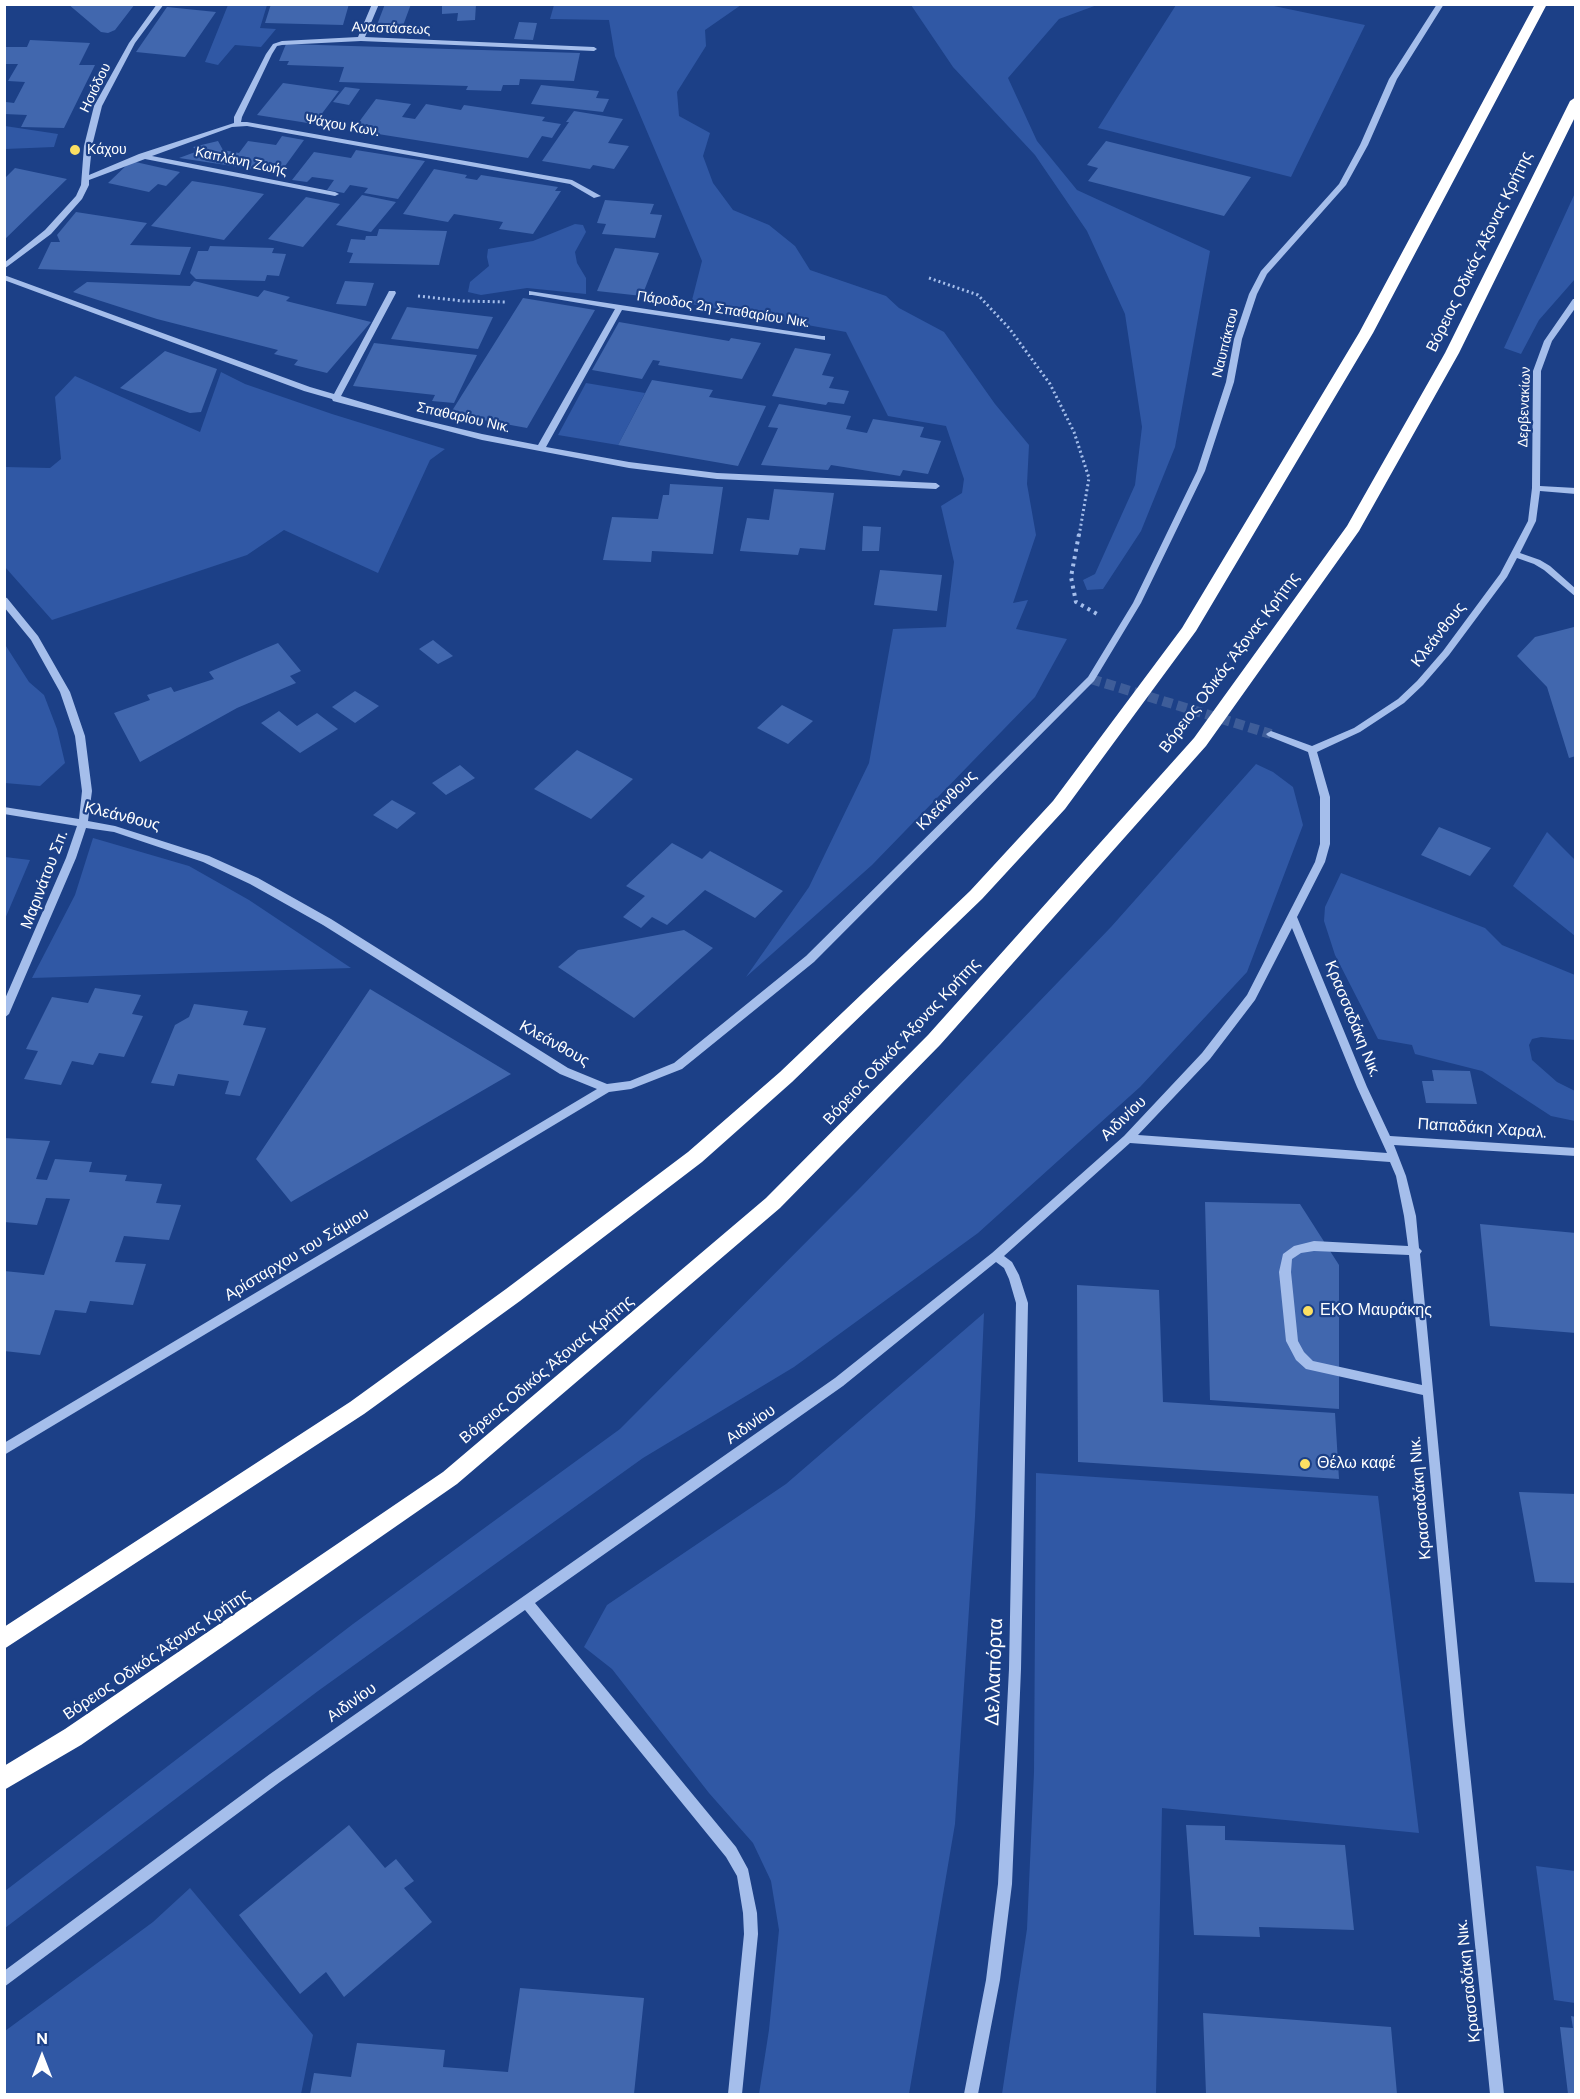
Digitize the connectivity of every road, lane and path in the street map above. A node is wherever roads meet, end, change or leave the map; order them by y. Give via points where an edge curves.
1 (161, 4) edge
2 (376, 4) edge
3 (1441, 4) edge
4 (1541, 4) edge
5 (361, 39) junction
6 (594, 49) dead end
7 (1575, 101) edge
8 (237, 124) junction
9 (142, 155) junction
10 (85, 179) junction
11 (335, 194) dead end
12 (597, 196) dead end
13 (4, 267) edge
14 (4, 277) edge
15 (929, 278) dead end
16 (392, 293) joint
17 (532, 293) joint
18 (1575, 301) edge
19 (620, 307) junction
20 (822, 338) dead end
21 (336, 399) junction
22 (540, 449) junction
23 (936, 486) dead end
24 (1536, 488) junction
25 (1575, 491) edge
26 (1516, 555) junction
27 (1575, 594) edge
28 (4, 600) edge
29 (1125, 624) junction
30 (1091, 679) joint
31 (1271, 734) tunnel mouth
32 (1312, 750) junction
33 (4, 810) edge
34 (83, 822) junction
35 (1293, 919) junction
36 (4, 1014) edge
37 (607, 1088) junction
38 (1128, 1139) junction
39 (1387, 1140) junction
40 (1575, 1152) edge
41 (1394, 1158) junction
42 (1416, 1251) junction
43 (996, 1256) junction
44 (1427, 1391) junction
45 (4, 1450) edge
46 (526, 1601) junction
47 (4, 1639) edge
48 (4, 1779) edge
49 (4, 1980) edge
50 (735, 2094) edge
51 (971, 2094) edge
52 (1497, 2094) edge

1 - 10 street, Ησιόδου via 132,44 98,106
2 - 5 street
3 - 29 street, Ναυπάκτου via 1393,79 1353,167 1321,211 1264,273 1253,294 1201,471
4 - 47 highway via 1366,333 1188,631 1059,805 976,895 804,1061 695,1157 357,1408
5 - 6 street, Αναστάσεως
5 - 8 street, Αναστάσεως via 275,45
7 - 48 highway, Βόρειος Οδικός Άξονας Κρήτης via 1452,353 1354,528 1200,742 934,1040 773,1203 450,1478 73,1737
8 - 9 street, Ψάχου Κων.
8 - 12 street, Ψάχου Κων. via 572,182
9 - 10 street, Ψάχου Κων.
9 - 11 street, Καπλάνη Ζωής
10 - 13 street, Ησιόδου via 79,197 63,217
14 - 21 street, Σπαθαρίου Νικ.
15 - 29 path via 978,295 1009,328 1050,384 1074,432 1089,478 1071,577 1076,602
16 - 17 path via 509,302 520,294
16 - 21 street
17 - 19 street, Πάροδος 2η Σπαθαρίου Νικ.
18 - 24 street, Δερβενακίων via 1548,341 1537,371
19 - 20 street, Πάροδος 2η Σπαθαρίου Νικ.
19 - 22 street, Πάροδος 2η Σπαθαρίου Νικ.
21 - 22 street, Σπαθαρίου Νικ.
22 - 23 street, Σπαθαρίου Νικ. via 717,476
24 - 25 street
24 - 26 street, Κλεάνθους via 1532,520
26 - 27 street via 1547,568
26 - 32 street, Κλεάνθους via 1446,653 1411,693 1370,723
28 - 34 street, Μαρινάτου Σπ. via 44,652 74,714 86,776
29 - 30 street, Ναυπάκτου
30 - 37 street, Κλεάνθους via 810,959 678,1066 631,1085
31 - 32 street
32 - 35 street, Αιδινίου via 1325,797 1325,844
33 - 34 street, Κλεάνθους
34 - 36 street, Μαρινάτου Σπ.
34 - 37 street, Κλεάνθους via 152,839 247,878 327,922 564,1071
35 - 38 street, Αιδινίου via 1236,1020
35 - 39 street, Κρασσαδάκη Νικ.
37 - 45 street, Αρίσταρχου του Σάμιου
38 - 41 street
38 - 43 street, Αιδινίου
39 - 40 street, Παπαδάκη Χαραλ.
39 - 41 street, Κρασσαδάκη Νικ.
41 - 42 street, Κρασσαδάκη Νικ.
42 - 44 street, Κρασσαδάκη Νικ.
42 - 44 street via 1314,1246 1298,1249 1287,1257 1285,1272 1292,1341 1310,1365
43 - 46 street, Αιδινίου via 839,1382
43 - 51 street, Δελλαπόρτα via 1008,1265 1022,1303 1015,1681 1005,1884 993,1980
44 - 52 street, Κρασσαδάκη Νικ.
46 - 49 street, Αιδινίου via 275,1778
46 - 50 street via 731,1852 743,1874 751,1934

